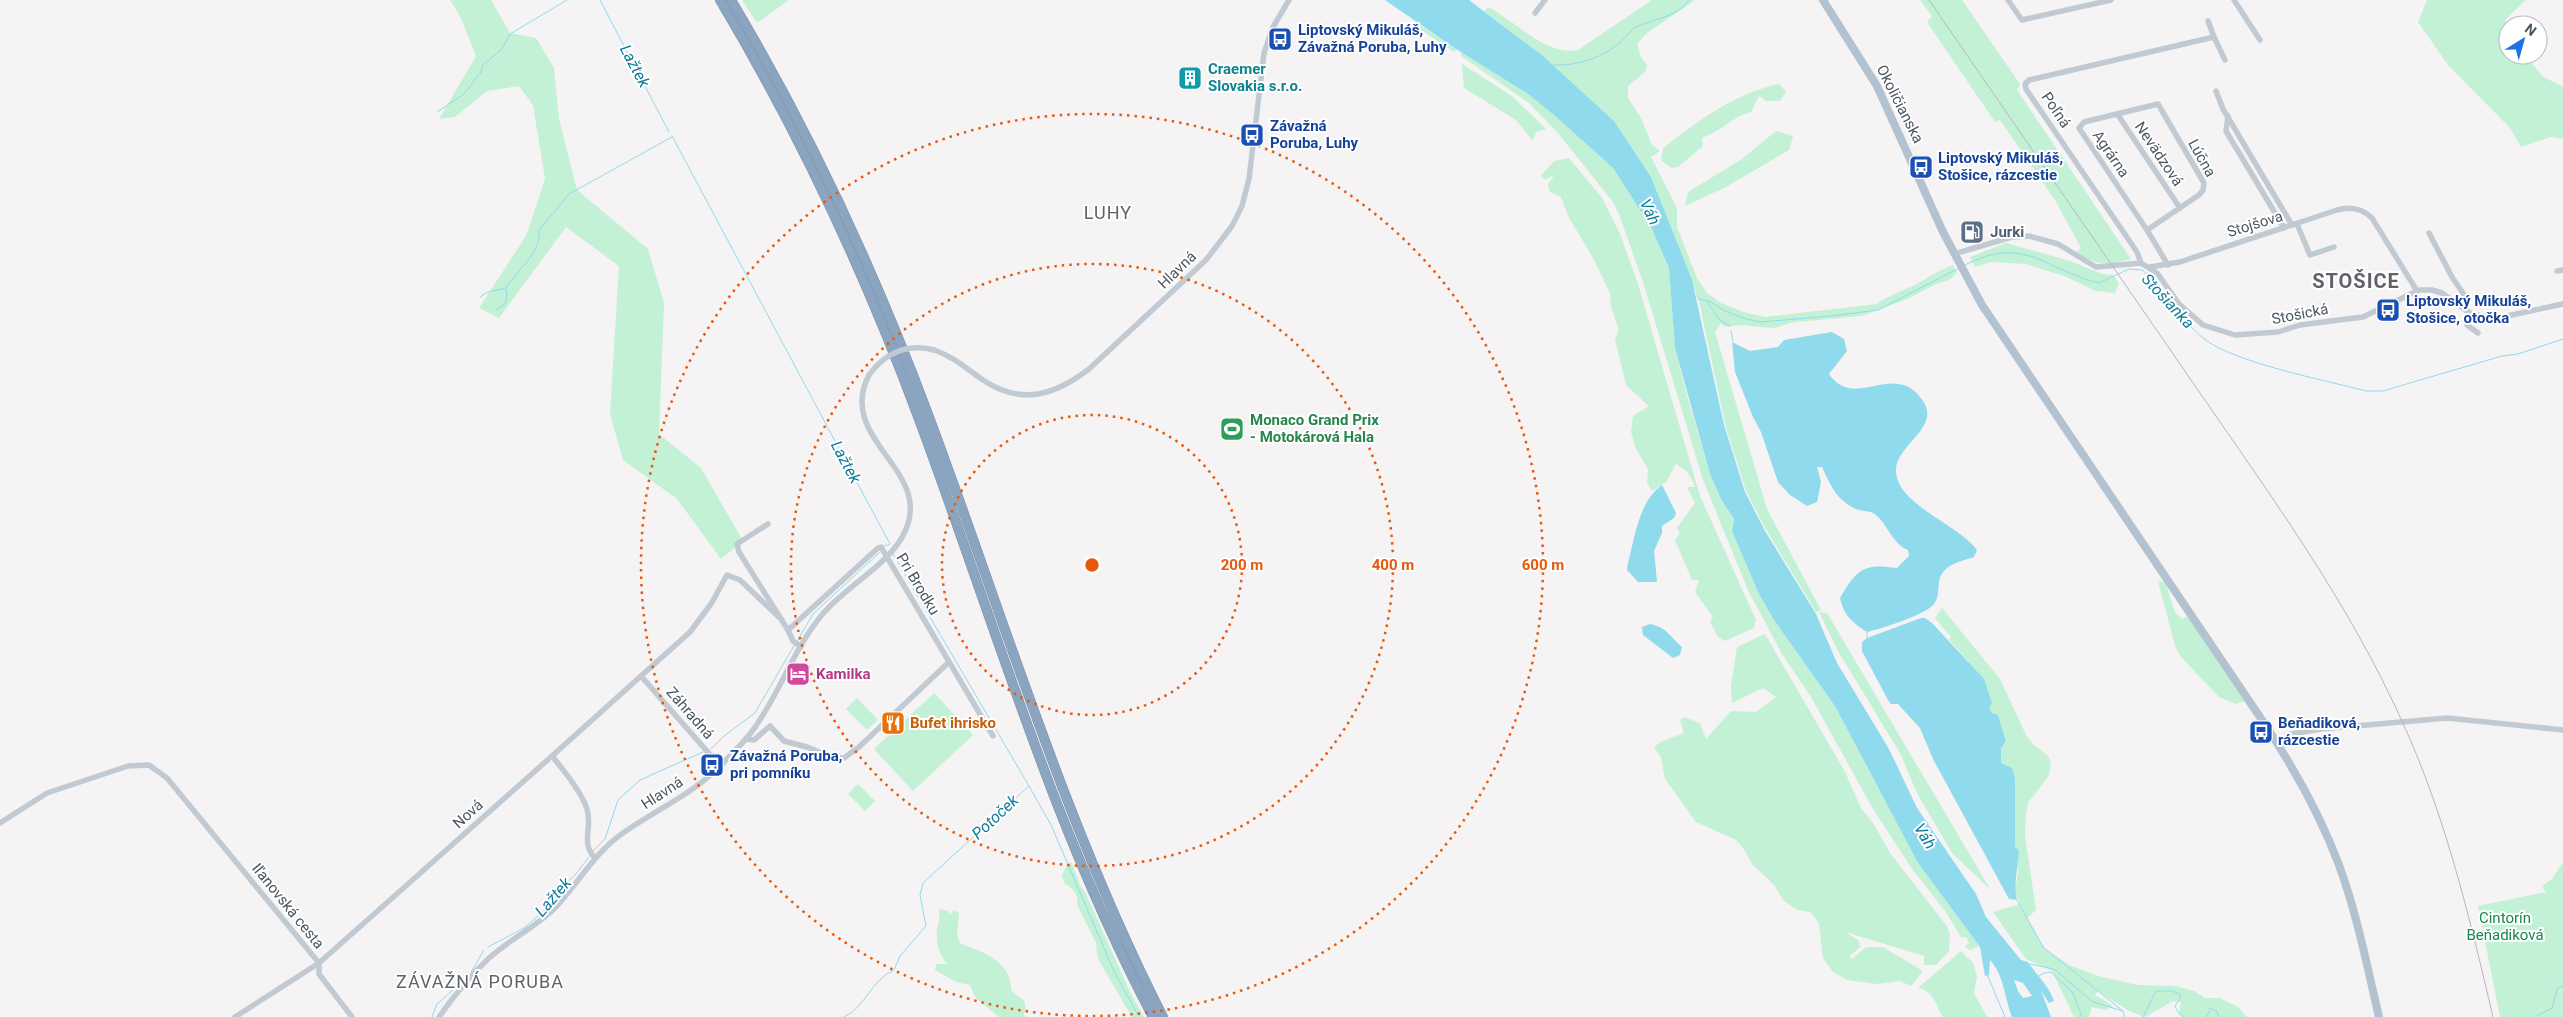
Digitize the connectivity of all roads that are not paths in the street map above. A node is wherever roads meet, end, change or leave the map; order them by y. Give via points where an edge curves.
1 (720, 0) edge
2 (731, 0) edge
3 (1289, 0) edge
4 (1545, 0) edge
5 (1823, 0) edge
6 (2008, 0) edge
7 (2111, 0) edge
8 (2234, 0) edge
9 (2093, 2) edge
10 (1535, 13) dead end
11 (2208, 21) dead end
12 (2214, 36) junction
13 (2260, 40) dead end
14 (2225, 60) dead end
15 (2216, 91) dead end
16 (2158, 104) joint
17 (2118, 115) junction
18 (2228, 116) junction
19 (2180, 208) junction
20 (2295, 224) junction
21 (2284, 228) junction
22 (2147, 230) junction
23 (2429, 233) dead end
24 (2334, 247) dead end
25 (1954, 254) junction
26 (2141, 263) junction
27 (2168, 265) junction
28 (2150, 267) junction
29 (2417, 290) junction
30 (2563, 304) edge
31 (2467, 311) junction
32 (2478, 334) dead end
33 (768, 524) dead end
34 (885, 552) junction
35 (782, 620) junction
36 (788, 630) junction
37 (797, 644) junction
38 (949, 662) junction
39 (641, 676) junction
40 (2563, 730) edge
41 (993, 736) dead end
42 (746, 738) junction
43 (2277, 742) junction
44 (552, 756) junction
45 (720, 766) junction
46 (0, 823) edge
47 (595, 858) junction
48 (319, 963) junction
49 (235, 1017) edge
50 (352, 1017) edge
51 (439, 1017) edge
52 (1153, 1017) edge
53 (1163, 1017) edge
54 (2379, 1017) edge

1 - 52 highway via 795,135 870,296 919,419 1072,842
2 - 53 highway via 811,144 875,282 928,415 1081,840
3 - 34 street, Hlavná, bridge via 1264,53 1251,164 1244,198 1230,230 1206,260 1089,369 1055,390 1026,395 1008,392 954,359 917,347 898,350 880,362 868,376 861,398 862,415 872,436 901,474 910,503 907,528 894,548
4 - 10 street
5 - 25 main road, Okoličianska via 1877,86
6 - 9 street via 2022,20
7 - 9 street
8 - 13 street
11 - 12 street
12 - 14 street
12 - 26 street, Poľná via 2029,80 2025,84 2137,252
15 - 18 street
16 - 17 street, Agrárna
16 - 19 street, Lúčna via 2204,183 2202,193
17 - 19 street, Nevädzová
17 - 22 street, Agrárna via 2084,122 2079,128
18 - 20 street
18 - 21 street via 2226,131
19 - 22 street, Lúčna
20 - 21 street, Stojšova
20 - 24 street via 2310,255
20 - 29 street, Stojšova via 2344,208 2356,208 2366,213
21 - 27 street, Stojšova
22 - 27 street, Agrárna
23 - 31 street via 2467,299
25 - 26 street via 2029,236 2058,244 2096,267
25 - 43 main road, Okoličianska via 1998,332
26 - 28 street
27 - 28 street, Stojšova
28 - 29 street, Stošická via 2192,316 2210,328 2235,335 2278,332 2363,317 2387,308
29 - 31 street via 2442,293
30 - 31 street via 2507,316 2487,317
31 - 32 street via 2467,325
33 - 35 street via 737,544 743,560
34 - 36 street, Pri Brodku via 878,548
34 - 37 street, Hlavná
34 - 38 street, Pri Brodku
35 - 36 street
35 - 39 street, Nová via 740,580 727,574 690,632
36 - 37 street
37 - 42 street, Hlavná via 760,719
38 - 41 street, Pri Brodku
38 - 42 street via 849,756 839,759 784,742 770,726 754,740
39 - 44 street, Nová
39 - 45 street, Záhradná
40 - 43 street via 2447,718 2321,729 2291,734
42 - 45 street, Hlavná
43 - 54 main road, Okoličianska via 2307,793 2339,866
44 - 47 street via 587,807 587,844
44 - 48 street, Nová
45 - 47 street, Hlavná via 689,791 622,833
46 - 48 street, Iľanovská cesta via 54,790 128,766 146,764 156,768
47 - 51 street, Hlavná via 558,905 534,927 489,958
48 - 49 street, Nová
48 - 50 street, Iľanovská cesta via 318,974

